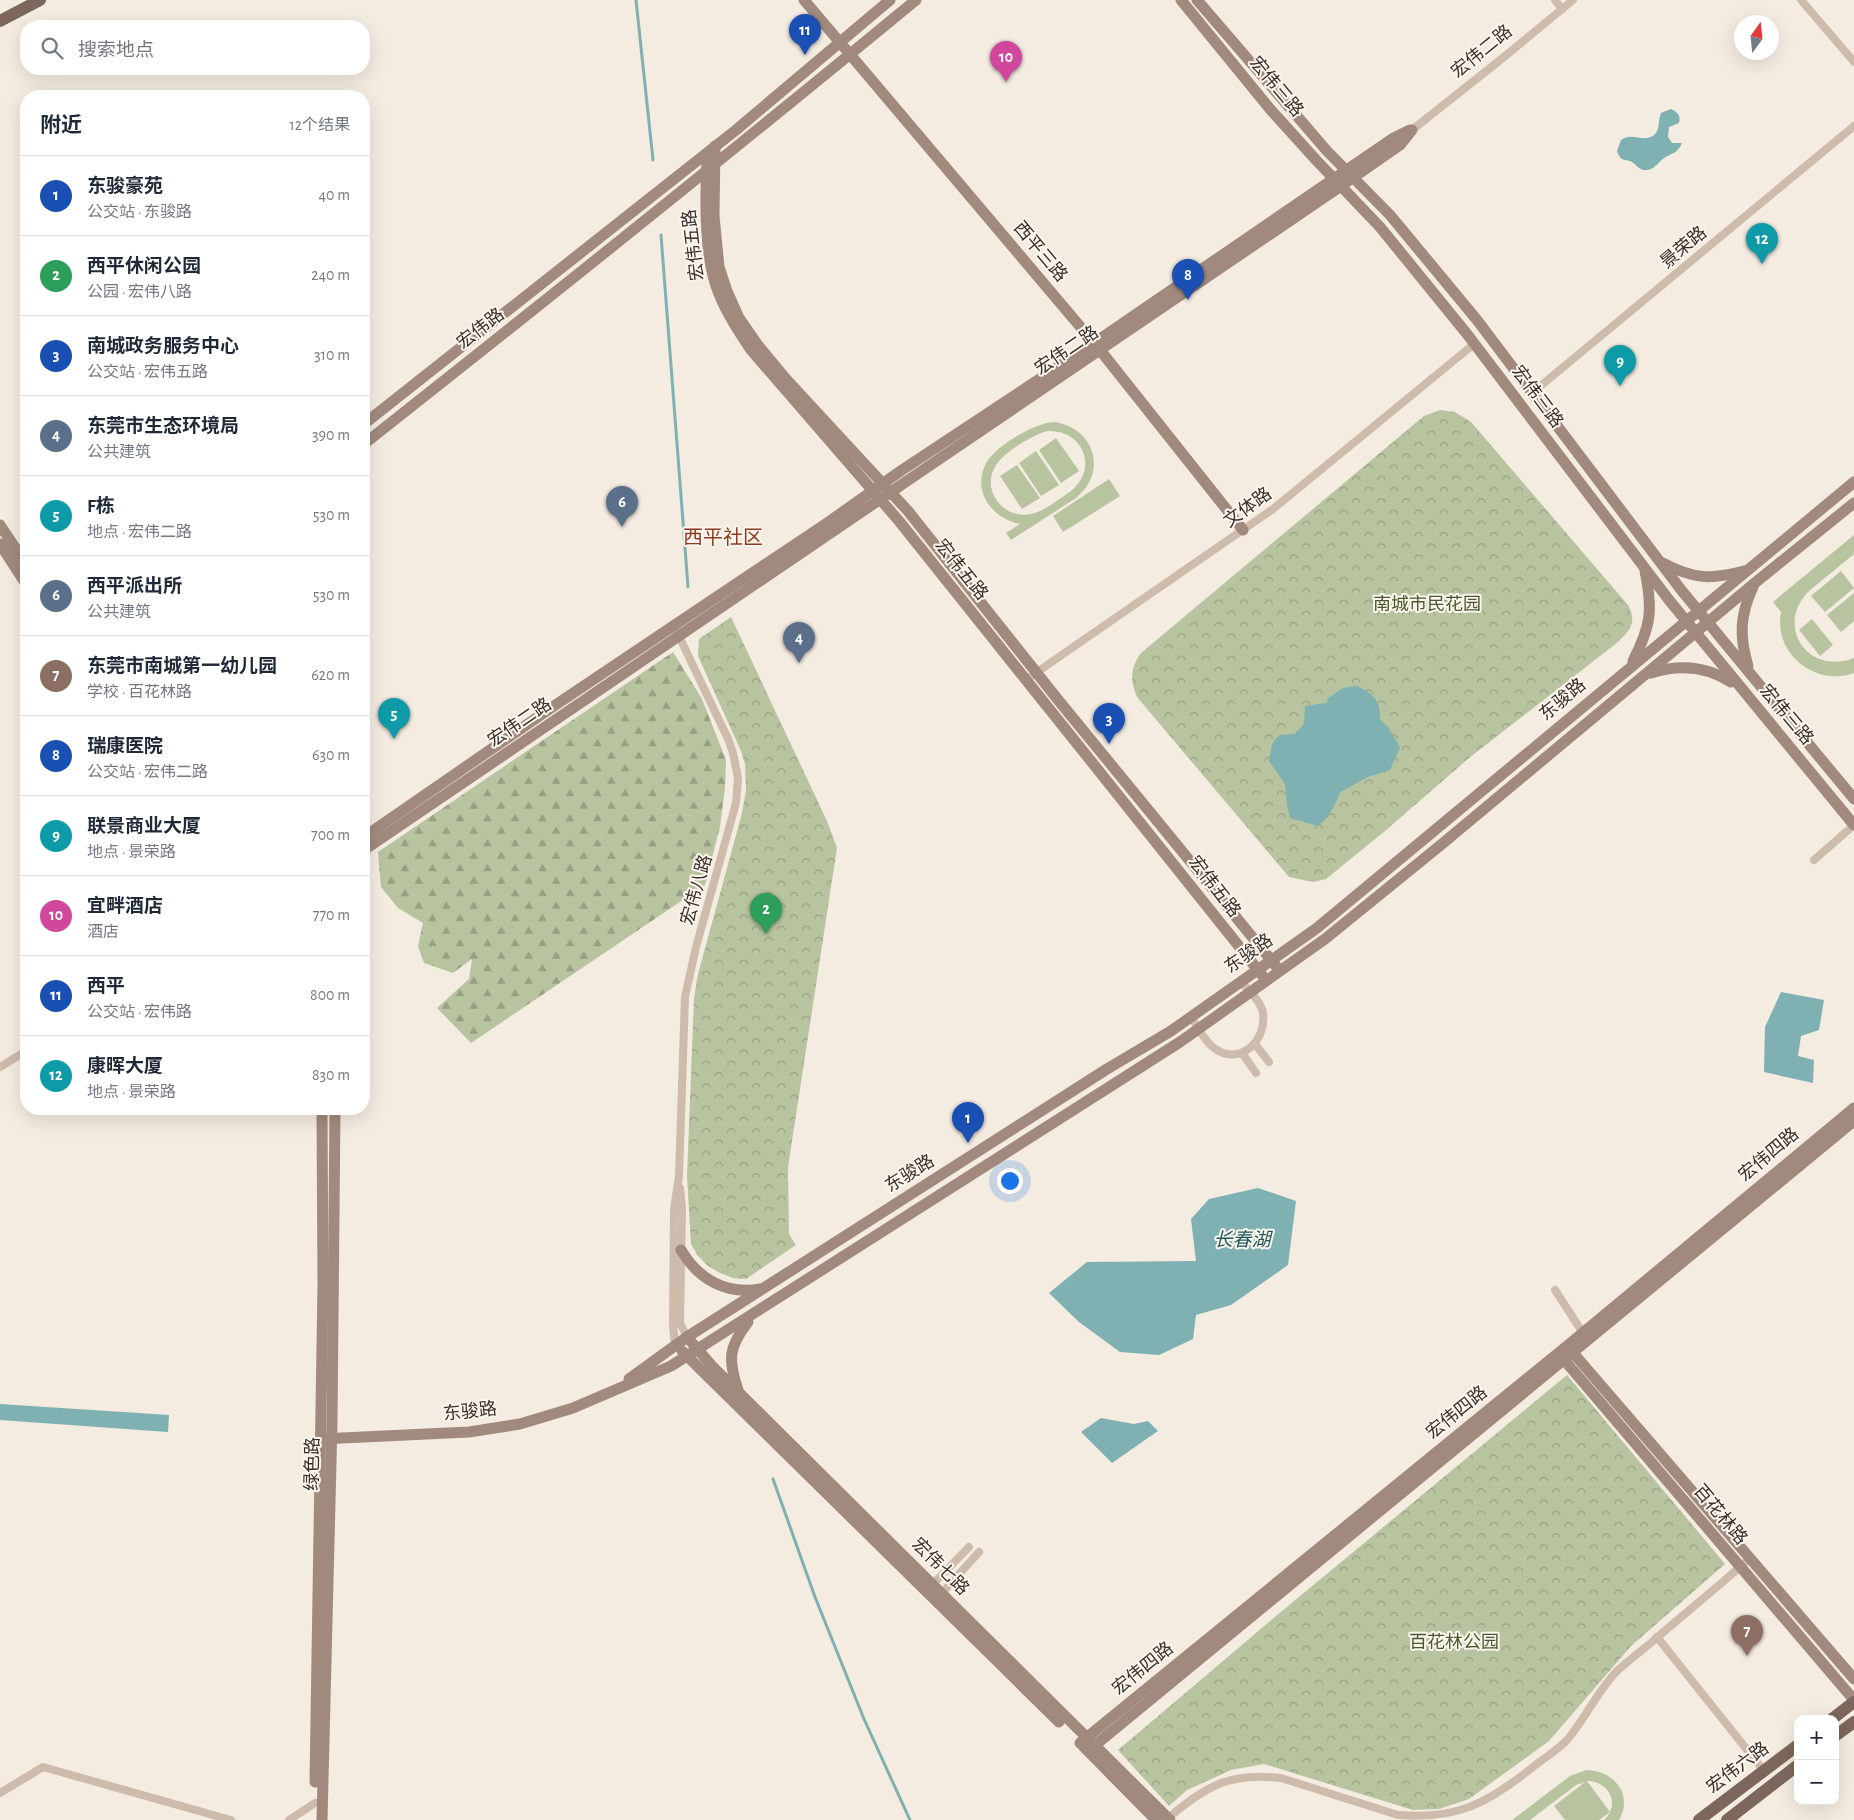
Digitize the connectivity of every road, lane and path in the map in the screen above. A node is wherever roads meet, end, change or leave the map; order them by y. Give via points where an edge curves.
1 (40, 0) edge
2 (804, 0) edge
3 (890, 0) edge
4 (916, 0) edge
5 (1181, 0) edge
6 (1197, 0) edge
7 (1555, 0) edge
8 (1573, 0) edge
9 (1802, 0) edge
10 (1562, 9) junction
11 (0, 21) edge
12 (840, 42) junction
13 (849, 54) junction
14 (1854, 62) edge
15 (1854, 126) edge
16 (1412, 130) joint
17 (711, 149) junction
18 (710, 167) junction
19 (1350, 174) junction
20 (1338, 183) junction
21 (1474, 344) junction
22 (1097, 347) junction
23 (1532, 393) junction
24 (370, 419) edge
25 (370, 439) edge
26 (1854, 482) edge
27 (883, 483) junction
28 (874, 490) junction
29 (892, 492) junction
30 (881, 500) junction
31 (1854, 503) edge
32 (0, 525) edge
33 (1243, 530) junction
34 (0, 544) edge
35 (20, 555) edge
36 (1660, 561) junction
37 (1644, 567) junction
38 (1748, 570) junction
39 (20, 575) edge
40 (1756, 582) junction
41 (734, 592) junction
42 (1699, 610) junction
43 (1686, 621) junction
44 (1708, 622) junction
45 (674, 626) junction
46 (1695, 633) junction
47 (679, 637) junction
48 (1631, 667) junction
49 (1750, 672) junction
50 (1645, 675) junction
51 (1032, 676) junction
52 (1740, 687) junction
53 (1854, 800) edge
54 (1854, 825) edge
55 (370, 833) edge
56 (370, 846) edge
57 (1814, 860) dead end
58 (1272, 960) junction
59 (1258, 970) junction
60 (1280, 971) junction
61 (1266, 981) junction
62 (1240, 982) junction
63 (1250, 992) junction
64 (1191, 1017) junction
65 (1199, 1028) junction
66 (1255, 1044) junction
67 (1242, 1054) junction
68 (20, 1055) edge
69 (1269, 1062) dead end
70 (0, 1067) edge
71 (1256, 1073) dead end
72 (1854, 1108) edge
73 (322, 1115) edge
74 (335, 1115) edge
75 (1854, 1120) edge
76 (679, 1176) junction
77 (681, 1250) junction
78 (762, 1289) junction
79 (1555, 1290) dead end
80 (752, 1316) junction
81 (1583, 1333) junction
82 (687, 1337) junction
83 (675, 1345) junction
84 (698, 1350) junction
85 (1566, 1353) junction
86 (687, 1357) junction
87 (616, 1389) junction
88 (738, 1392) junction
89 (326, 1439) junction
90 (969, 1547) dead end
91 (979, 1552) dead end
92 (1750, 1558) junction
93 (1741, 1567) junction
94 (933, 1584) junction
95 (942, 1593) junction
96 (1657, 1637) junction
97 (1854, 1679) edge
98 (1854, 1701) edge
99 (1837, 1715) edge
100 (1854, 1722) edge
101 (1839, 1733) edge
102 (1087, 1744) junction
103 (1794, 1748) edge
104 (1794, 1768) edge
105 (1764, 1771) junction
106 (0, 1793) edge
107 (315, 1803) junction
108 (1169, 1819) edge
109 (231, 1820) edge
110 (289, 1820) edge
111 (315, 1820) edge
112 (322, 1820) edge
113 (1156, 1820) edge
114 (1699, 1820) edge
115 (1727, 1820) edge

1 - 11 main road
2 - 12 street, 西平三路
3 - 12 street
4 - 13 street
5 - 20 street, 宏伟三路 via 1270,109
6 - 19 street, 宏伟三路
7 - 10 street
8 - 10 street, 宏伟二路
9 - 14 street
10 - 16 street, 宏伟二路
12 - 13 street, 西平三路
12 - 17 street
13 - 18 street
13 - 22 street, 西平三路
15 - 23 street, 景荣路
16 - 19 street, 宏伟二路 via 1400,145
17 - 18 street, 宏伟五路
17 - 24 street, 宏伟路
18 - 25 street, 宏伟路
18 - 27 street, 宏伟五路 via 719,268 739,318 786,379
18 - 28 street, 宏伟五路 via 706,217 711,268 718,293 732,322 769,372
19 - 20 street, 宏伟二路
19 - 23 street, 宏伟三路 via 1396,223
20 - 21 street, 宏伟三路 via 1380,227
20 - 22 street, 宏伟二路
21 - 33 street, 文体路
21 - 37 street, 宏伟三路
22 - 27 street, 宏伟二路
22 - 29 street, 宏伟二路
22 - 33 street, 西平三路
23 - 36 street, 宏伟三路
26 - 38 street, 东骏路
27 - 28 street, 宏伟二路
27 - 29 street, 宏伟五路
28 - 30 street, 宏伟五路
28 - 41 street, 宏伟二路
29 - 30 street, 宏伟二路
29 - 51 street, 宏伟五路
30 - 41 street, 宏伟二路
30 - 51 street, 宏伟五路
31 - 40 street, 东骏路
32 - 35 street
33 - 51 street, 文体路
34 - 39 street
36 - 38 street via 1692,576 1711,578
36 - 42 street, 宏伟三路
37 - 43 street, 宏伟三路
37 - 48 street via 1651,607 1648,628
38 - 42 street, 东骏路
40 - 44 street, 东骏路
40 - 49 street via 1747,600 1742,622 1742,646
41 - 45 street, 宏伟二路
41 - 47 street, 宏伟二路
42 - 43 street, 东骏路
42 - 44 street, 宏伟三路
43 - 46 street, 宏伟三路
43 - 48 street, 东骏路
44 - 46 street, 东骏路
44 - 49 street, 宏伟三路
45 - 47 street, 宏伟八路
45 - 55 street, 宏伟二路
46 - 50 street, 东骏路
46 - 52 street, 宏伟三路
47 - 56 street, 宏伟二路
47 - 76 street, 宏伟八路 via 729,741 736,765 738,790 685,997
48 - 58 street, 东骏路 via 1317,928
49 - 53 street, 宏伟三路
50 - 52 street via 1665,668 1692,668 1706,670
50 - 60 street, 东骏路 via 1325,939
51 - 58 street, 宏伟五路
51 - 59 street, 宏伟五路
52 - 54 street, 宏伟三路
54 - 57 street
58 - 59 street, 东骏路
58 - 60 street
59 - 61 street, 宏伟五路
59 - 62 street, 东骏路
60 - 61 street, 东骏路
61 - 63 street, 东骏路
62 - 63 street
62 - 64 street, 东骏路
63 - 65 street, 东骏路
63 - 66 street via 1259,1002 1262,1013 1262,1027
64 - 65 street
64 - 78 street, 东骏路
65 - 67 street via 1213,1048 1223,1053
65 - 80 street, 东骏路
66 - 67 street
66 - 69 street
67 - 71 street
68 - 70 street
72 - 81 street, 宏伟四路
73 - 89 street, 绿色路
74 - 89 street, 绿色路
75 - 85 street, 宏伟四路
76 - 77 street, 宏伟八路
76 - 83 street, 宏伟八路 via 674,1209
77 - 78 street via 692,1266 715,1283 733,1289
77 - 82 street, 宏伟八路 via 680,1323
78 - 82 street, 东骏路
79 - 81 street
80 - 84 street, 东骏路
80 - 88 street via 735,1341 730,1359
81 - 85 street, 宏伟四路
82 - 83 street, 东骏路
82 - 84 street, 宏伟七路
83 - 86 street, 宏伟七路
83 - 87 street, 东骏路
84 - 86 street, 东骏路
84 - 88 street, 宏伟七路
85 - 92 street, 百花林路
85 - 93 street, 百花林路
85 - 102 street, 宏伟四路
86 - 87 street, 东骏路
86 - 102 street, 宏伟七路
87 - 89 street, 东骏路 via 545,1417 494,1428
88 - 94 street, 宏伟七路
89 - 107 street, 绿色路
89 - 112 street, 绿色路
90 - 94 street
91 - 95 street
92 - 93 street
92 - 97 street, 百花林路
93 - 96 street
93 - 98 street, 百花林路
94 - 95 street, 宏伟七路
95 - 102 street, 宏伟七路
96 - 105 street
96 - 108 street via 1617,1671 1567,1740 1517,1780 1471,1808 1435,1816 1398,1814 1281,1778 1261,1776 1241,1777 1206,1789
98 - 99 main road
100 - 101 main road
102 - 108 street, 宏伟七路
102 - 113 street, 宏伟七路
103 - 105 main road, 宏伟六路
104 - 115 main road, 宏伟六路
105 - 114 main road, 宏伟六路
106 - 109 street via 43,1767
107 - 110 street
107 - 111 street, 绿色路

